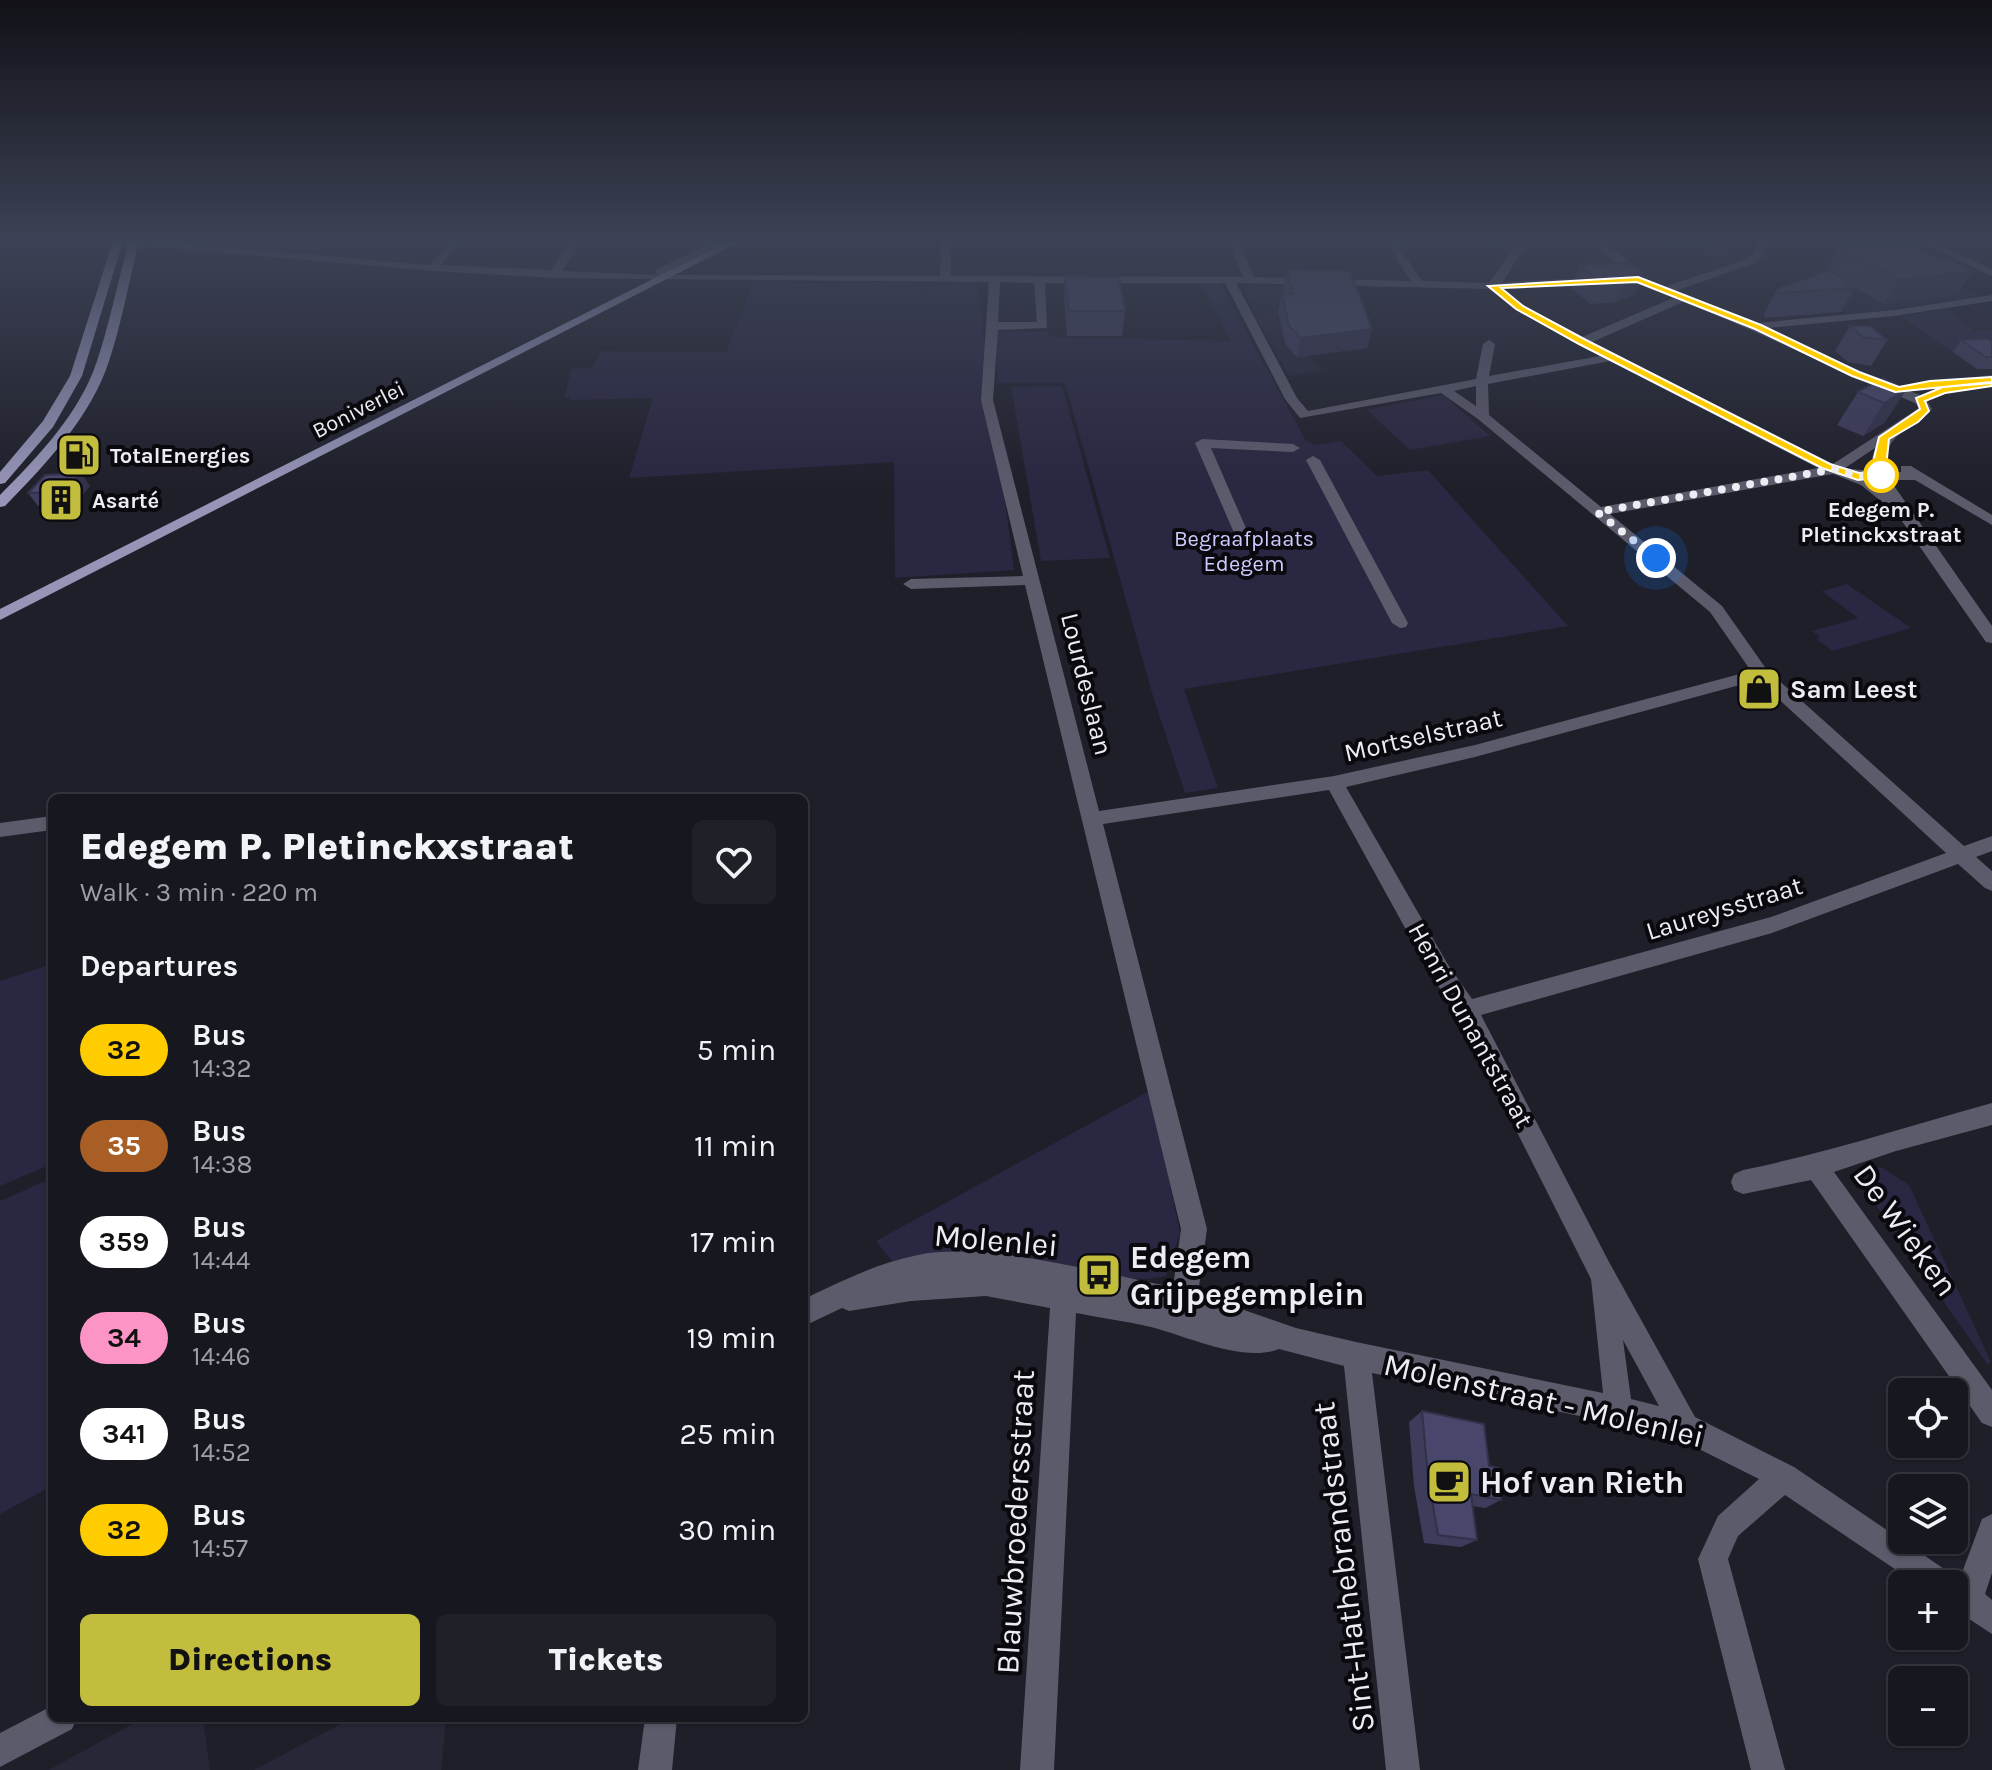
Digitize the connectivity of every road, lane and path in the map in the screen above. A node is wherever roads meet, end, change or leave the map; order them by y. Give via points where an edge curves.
1 (96, 324) edge
2 (110, 324) edge
3 (567, 324) edge
4 (1043, 324) edge
5 (1252, 324) edge
6 (1548, 324) edge
7 (1624, 324) edge
8 (1749, 324) edge
9 (1768, 324) edge
10 (991, 326) joint
11 (1758, 327) junction
12 (1582, 342) junction
13 (1489, 344) dead end
14 (1612, 357) junction
15 (1992, 379) edge
16 (1482, 382) junction
17 (1959, 385) junction
18 (1992, 386) edge
19 (1445, 390) junction
20 (1908, 396) junction
21 (1483, 416) junction
22 (1885, 437) junction
23 (1856, 453) junction
24 (1879, 458) junction
25 (1835, 469) junction
26 (1881, 475) junction
27 (1917, 476) junction
28 (0, 480) edge
29 (0, 503) edge
30 (1899, 510) junction
31 (1597, 512) junction
32 (1992, 521) edge
33 (1245, 542) dead end
34 (1032, 580) junction
35 (911, 584) dead end
36 (0, 615) edge
37 (1400, 623) dead end
38 (1992, 638) edge
39 (1761, 674) junction
40 (1334, 783) junction
41 (1092, 819) junction
42 (48, 824) edge
43 (0, 830) edge
44 (1992, 843) edge
45 (1961, 855) junction
46 (1992, 883) edge
47 (1467, 1010) junction
48 (1992, 1114) edge
49 (1816, 1167) junction
50 (1743, 1182) dead end
51 (1600, 1271) junction
52 (1064, 1288) junction
53 (1184, 1302) junction
54 (808, 1311) edge
55 (1296, 1341) junction
56 (1356, 1356) junction
57 (1619, 1410) junction
58 (1992, 1413) edge
59 (1685, 1427) junction
60 (1784, 1477) junction
61 (1992, 1529) edge
62 (1924, 1570) edge
63 (1968, 1570) edge
64 (1968, 1601) edge
65 (1992, 1619) edge
66 (54, 1722) edge
67 (661, 1722) edge
68 (0, 1751) edge
69 (655, 1770) edge
70 (1037, 1770) edge
71 (1403, 1770) edge
72 (1768, 1770) edge

1 - 28 main road via 67,394
2 - 29 main road via 96,380 67,428
3 - 36 main road, Boniverlei
4 - 10 street
5 - 19 street via 1291,399 1305,415
6 - 12 street
7 - 12 street
8 - 11 street
9 - 11 street
10 - 34 street, Lourdeslaan via 987,400
11 - 20 street
12 - 14 street
13 - 16 street
14 - 16 street
14 - 25 street
15 - 17 street
16 - 19 street
16 - 21 street
17 - 18 street
17 - 20 street
17 - 20 street
19 - 21 street
20 - 22 street via 1926,409
21 - 31 street
22 - 23 street
22 - 24 street
23 - 24 street
23 - 25 street
24 - 26 street
24 - 27 street
25 - 26 street
25 - 30 street via 1866,482
25 - 31 street
26 - 27 street
26 - 30 street
27 - 32 street
30 - 38 street
31 - 39 street via 1716,609
33 - 37 street via 1202,443 1315,450 1313,460
34 - 35 street
34 - 41 street, Lourdeslaan
39 - 40 street, Mortselstraat
39 - 45 street
40 - 41 street, Mortselstraat
40 - 47 street, Henri Dunantstraat
41 - 53 street, Lourdeslaan via 1194,1229
42 - 43 street
44 - 45 street, Laureysstraat
45 - 46 street
45 - 47 street, Laureysstraat via 1772,925
47 - 51 street, Henri Dunantstraat
48 - 49 street, De Wieken
49 - 50 street, De Wieken
49 - 58 street, De Wieken
51 - 57 street, Henri Dunantstraat
51 - 59 street, Henri Dunantstraat
52 - 53 street, Molenlei
52 - 54 street via 986,1283 911,1288 834,1300
52 - 55 street via 1228,1336
52 - 70 street, Blauwbroedersstraat
53 - 55 street, Molenlei
55 - 56 street, Molenstraat - Molenlei
56 - 57 street, Molenstraat - Molenlei
56 - 71 street, Sint-Hathebrandstraat
57 - 59 street, Molenstraat - Molenlei
59 - 60 street, Molenstraat - Molenlei
60 - 62 street, Molenstraat - Molenlei
60 - 72 street via 1728,1526 1713,1559
61 - 63 street
64 - 65 street, Molenstraat - Molenlei
66 - 68 street
67 - 69 street

